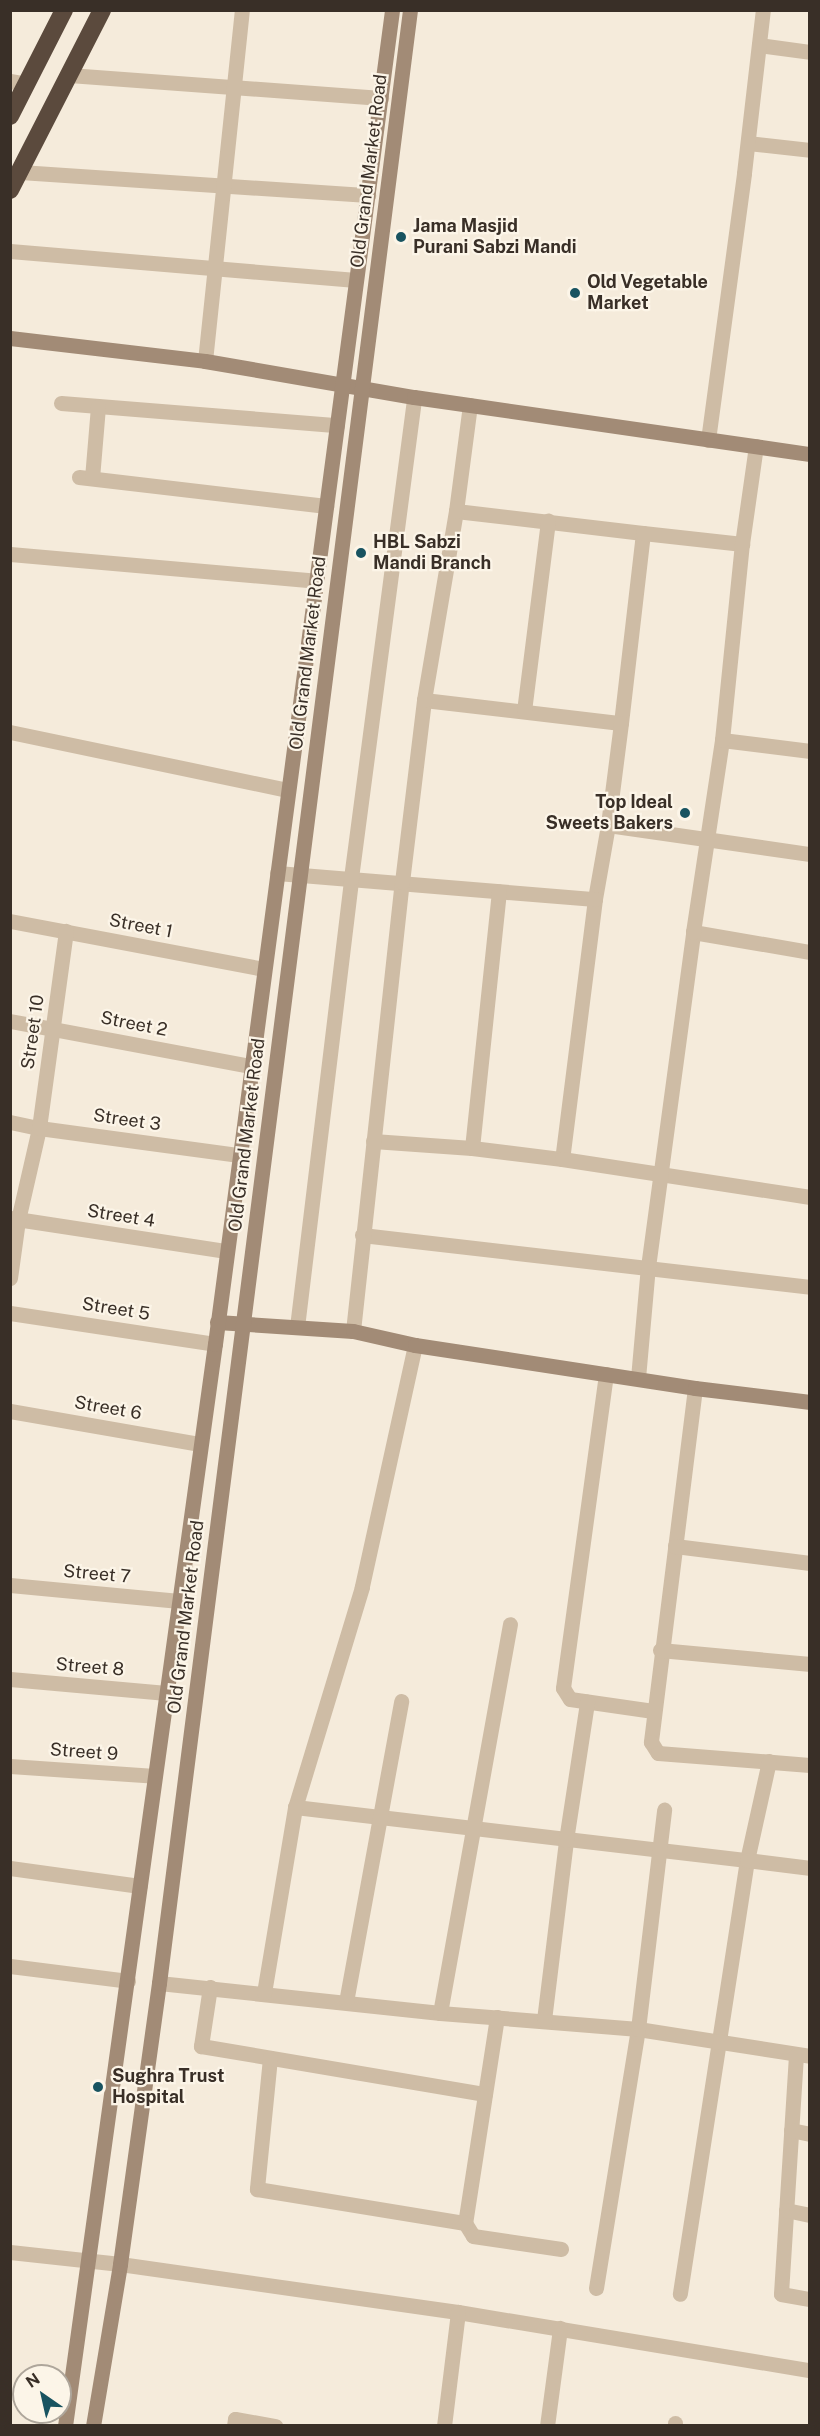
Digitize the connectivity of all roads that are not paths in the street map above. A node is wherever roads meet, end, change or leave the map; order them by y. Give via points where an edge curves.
1 (64, 10) edge
2 (102, 10) edge
3 (242, 10) edge
4 (393, 10) edge
5 (410, 10) edge
6 (763, 10) edge
7 (759, 45) junction
8 (810, 52) edge
9 (69, 75) junction
10 (19, 83) edge
11 (234, 87) junction
12 (381, 98) junction
13 (10, 116) edge
14 (748, 142) junction
15 (810, 150) edge
16 (20, 171) junction
17 (224, 185) junction
18 (10, 190) edge
19 (368, 195) junction
20 (10, 251) edge
21 (215, 268) junction
22 (356, 280) junction
23 (10, 338) edge
24 (205, 361) junction
25 (342, 383) junction
26 (361, 389) junction
27 (414, 398) junction
28 (61, 403) dead end
29 (470, 405) junction
30 (98, 406) junction
31 (337, 425) junction
32 (708, 440) junction
33 (756, 446) junction
34 (810, 454) edge
35 (326, 506) junction
36 (456, 511) junction
37 (548, 521) junction
38 (643, 533) junction
39 (742, 544) junction
40 (10, 554) edge
41 (316, 581) junction
42 (424, 700) junction
43 (524, 711) junction
44 (621, 723) junction
45 (10, 732) edge
46 (722, 740) junction
47 (810, 752) edge
48 (288, 790) junction
49 (608, 825) junction
50 (706, 840) junction
51 (810, 854) edge
52 (277, 873) junction
53 (299, 876) junction
54 (351, 878) junction
55 (402, 882) junction
56 (499, 891) junction
57 (595, 899) junction
58 (10, 921) edge
59 (66, 931) junction
60 (693, 932) junction
61 (810, 952) edge
62 (264, 969) junction
63 (10, 1021) edge
64 (54, 1029) junction
65 (251, 1066) junction
66 (10, 1122) edge
67 (39, 1128) junction
68 (373, 1141) junction
69 (472, 1148) junction
70 (239, 1155) junction
71 (562, 1159) junction
72 (661, 1176) junction
73 (810, 1197) edge
74 (14, 1219) edge
75 (362, 1235) junction
76 (226, 1251) junction
77 (648, 1267) junction
78 (10, 1278) edge
79 (810, 1287) edge
80 (10, 1313) edge
81 (217, 1322) junction
82 (242, 1326) junction
83 (297, 1327) junction
84 (353, 1331) junction
85 (215, 1344) junction
86 (415, 1345) junction
87 (606, 1374) junction
88 (638, 1378) junction
89 (695, 1388) junction
90 (810, 1402) edge
91 (10, 1411) edge
92 (200, 1444) junction
93 (675, 1546) junction
94 (810, 1563) edge
95 (10, 1585) edge
96 (179, 1601) junction
97 (510, 1624) dead end
98 (660, 1650) junction
99 (810, 1664) edge
100 (10, 1679) edge
101 (166, 1693) junction
102 (401, 1701) dead end
103 (587, 1702) junction
104 (653, 1711) junction
105 (769, 1761) junction
106 (810, 1765) edge
107 (10, 1766) edge
108 (155, 1776) junction
109 (295, 1807) junction
110 (664, 1810) dead end
111 (380, 1817) junction
112 (475, 1829) junction
113 (566, 1840) junction
114 (658, 1852) junction
115 (747, 1860) junction
116 (10, 1868) edge
117 (810, 1868) edge
118 (140, 1886) junction
119 (10, 1966) edge
120 (128, 1981) junction
121 (159, 1983) junction
122 (210, 1987) junction
123 (264, 1993) junction
124 (346, 2002) junction
125 (440, 2013) junction
126 (497, 2017) junction
127 (544, 2020) junction
128 (638, 2029) junction
129 (719, 2041) junction
130 (803, 2055) edge
131 (270, 2058) junction
132 (485, 2094) junction
133 (791, 2130) junction
134 (810, 2134) edge
135 (786, 2210) junction
136 (810, 2215) edge
137 (465, 2223) junction
138 (561, 2249) dead end
139 (10, 2252) edge
140 (90, 2261) junction
141 (120, 2264) junction
142 (596, 2288) dead end
143 (680, 2294) dead end
144 (810, 2299) edge
145 (458, 2312) junction
146 (560, 2328) junction
147 (810, 2370) edge
148 (65, 2426) edge
149 (93, 2426) edge
150 (234, 2426) edge
151 (275, 2426) edge
152 (444, 2426) edge
153 (547, 2426) edge

1 - 10 highway
2 - 9 highway
3 - 11 street
4 - 12 street, Old Grand Market Road
5 - 26 street, Old Grand Market Road
6 - 7 street
7 - 8 street
7 - 14 street
9 - 11 street
9 - 16 highway
10 - 13 highway
11 - 12 street
11 - 17 street
12 - 19 street, Old Grand Market Road
14 - 15 street
14 - 32 street
16 - 17 street
16 - 18 highway
17 - 19 street
17 - 21 street
19 - 22 street, Old Grand Market Road
20 - 21 street
21 - 22 street
21 - 24 street
22 - 25 street, Old Grand Market Road
23 - 24 street
24 - 25 street
25 - 26 street
25 - 31 street, Old Grand Market Road
26 - 27 street
26 - 53 street, Old Grand Market Road
27 - 29 street
27 - 54 street
28 - 30 street
29 - 32 street
29 - 36 street
30 - 31 street
30 - 35 street via 85,478
31 - 35 street, Old Grand Market Road
32 - 33 street
33 - 34 street
33 - 39 street
35 - 41 street, Old Grand Market Road
36 - 37 street
36 - 42 street
37 - 38 street
37 - 43 street
38 - 39 street
38 - 44 street
39 - 46 street
40 - 41 street
41 - 48 street, Old Grand Market Road
42 - 43 street
42 - 55 street
43 - 44 street
44 - 49 street
45 - 48 street
46 - 47 street
46 - 50 street
48 - 52 street, Old Grand Market Road
49 - 50 street
49 - 57 street
50 - 51 street
50 - 60 street
52 - 53 street
52 - 62 street, Old Grand Market Road
53 - 54 street
53 - 82 street, Old Grand Market Road
54 - 55 street
54 - 83 street
55 - 56 street
55 - 68 street
56 - 57 street
56 - 69 street
57 - 71 street
58 - 59 street, Street 1
59 - 62 street, Street 1
59 - 64 street, Street 10
60 - 61 street
60 - 72 street
62 - 65 street, Old Grand Market Road
63 - 64 street, Street 2
64 - 65 street, Street 2
64 - 67 street, Street 10
65 - 70 street, Old Grand Market Road
66 - 67 street, Street 3
67 - 70 street, Street 3
67 - 74 street, Street 10
68 - 69 street
68 - 75 street
69 - 71 street
70 - 76 street, Old Grand Market Road
71 - 72 street
72 - 73 street
72 - 77 street
74 - 76 street, Street 4
74 - 78 street, Street 10
75 - 77 street
75 - 84 street
76 - 81 street, Old Grand Market Road
77 - 79 street
77 - 88 street
80 - 85 street, Street 5
81 - 82 street
81 - 85 street, Old Grand Market Road
82 - 83 street
82 - 121 street, Old Grand Market Road
83 - 84 street
84 - 86 street
85 - 92 street, Old Grand Market Road
86 - 87 street
86 - 109 street via 362,1587
87 - 88 street
87 - 103 street via 564,1688 570,1699
88 - 89 street
89 - 90 street
89 - 93 street
91 - 92 street, Street 6
92 - 96 street, Old Grand Market Road
93 - 94 street
93 - 98 street
95 - 96 street, Street 7
96 - 101 street, Old Grand Market Road
97 - 112 street
98 - 99 street
98 - 104 street
100 - 101 street, Street 8
101 - 108 street, Old Grand Market Road
102 - 111 street
103 - 104 street
103 - 113 street
104 - 105 street via 651,1742 658,1753
105 - 106 street
105 - 115 street
107 - 108 street, Street 9
108 - 118 street, Old Grand Market Road
109 - 111 street
109 - 123 street
110 - 114 street
111 - 112 street
111 - 124 street
112 - 113 street
112 - 125 street
113 - 114 street
113 - 127 street
114 - 115 street
114 - 128 street
115 - 117 street
115 - 129 street
116 - 118 street
118 - 120 street, Old Grand Market Road
119 - 120 street
120 - 140 street, Old Grand Market Road
121 - 122 street
121 - 141 street, Old Grand Market Road
122 - 123 street
122 - 131 street via 201,2046
123 - 124 street
124 - 125 street
125 - 126 street
126 - 127 street
126 - 132 street
127 - 128 street
128 - 129 street
128 - 142 street
129 - 130 street
129 - 143 street
130 - 133 street
131 - 132 street
131 - 137 street via 258,2189
132 - 137 street
133 - 134 street
133 - 135 street
135 - 136 street
135 - 144 street via 781,2294
137 - 138 street via 473,2236
139 - 140 street
140 - 141 street
140 - 148 street, Old Grand Market Road
141 - 145 street
141 - 149 street, Old Grand Market Road
145 - 146 street
145 - 152 street
146 - 147 street
146 - 153 street
150 - 151 street via 235,2419

